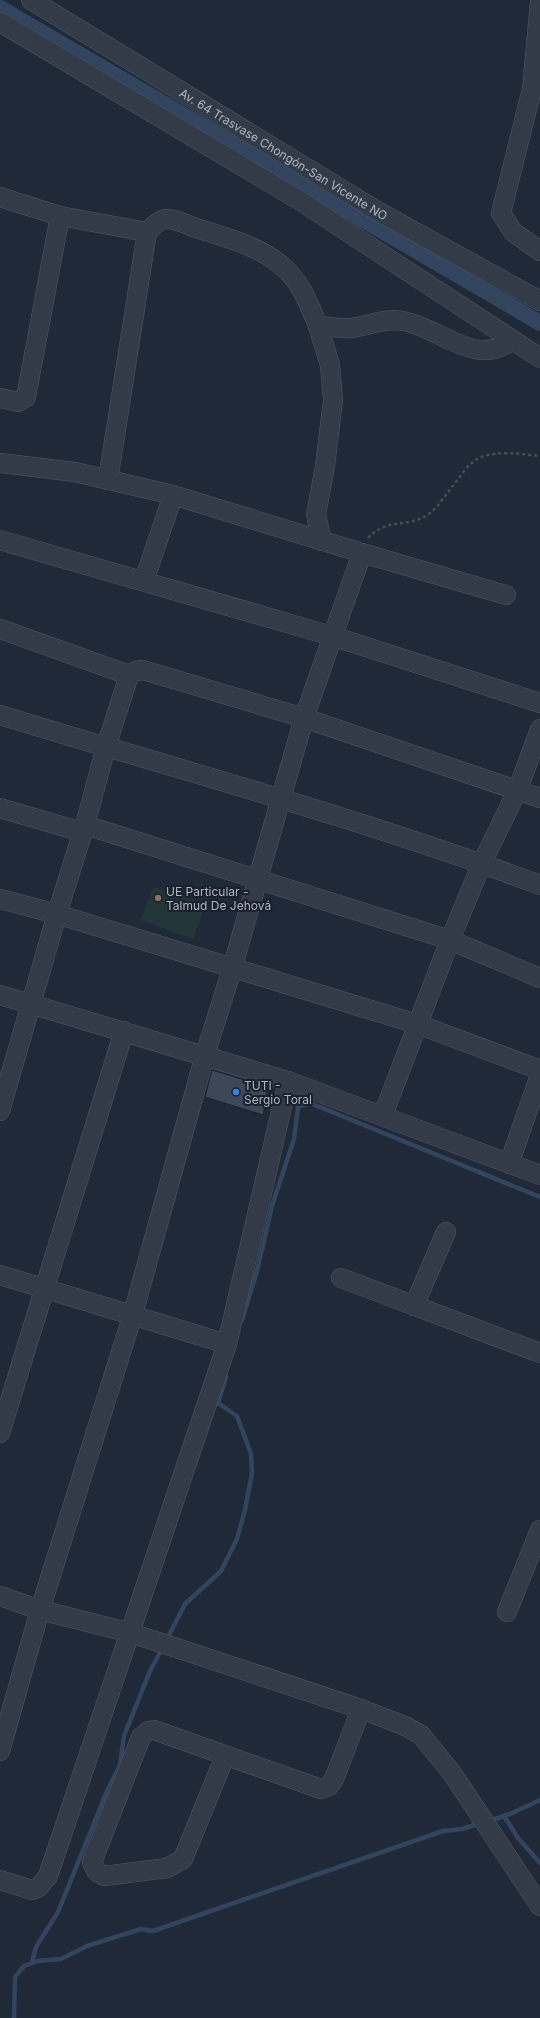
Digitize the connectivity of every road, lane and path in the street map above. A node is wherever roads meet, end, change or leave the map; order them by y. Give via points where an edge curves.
1 (31, 0) edge
2 (540, 2) edge
3 (0, 22) edge
4 (0, 197) edge
5 (60, 216) junction
6 (147, 232) junction
7 (540, 251) edge
8 (540, 300) edge
9 (318, 326) junction
10 (512, 340) junction
11 (540, 358) edge
12 (0, 398) edge
13 (540, 456) edge
14 (0, 463) edge
15 (108, 480) junction
16 (172, 495) junction
17 (0, 540) edge
18 (322, 541) junction
19 (362, 553) junction
20 (144, 581) junction
21 (506, 595) dead end
22 (0, 630) edge
23 (332, 636) junction
24 (129, 675) junction
25 (540, 703) edge
26 (0, 715) edge
27 (304, 718) junction
28 (540, 729) edge
29 (106, 747) junction
30 (518, 789) junction
31 (540, 798) edge
32 (281, 799) junction
33 (0, 808) edge
34 (84, 829) junction
35 (482, 863) junction
36 (257, 881) junction
37 (540, 885) edge
38 (0, 899) edge
39 (57, 914) junction
40 (450, 940) junction
41 (232, 969) junction
42 (540, 978) edge
43 (0, 996) edge
44 (30, 1003) junction
45 (417, 1024) junction
46 (124, 1031) junction
47 (205, 1055) junction
48 (540, 1070) edge
49 (540, 1075) edge
50 (288, 1081) junction
51 (3, 1089) edge
52 (0, 1110) edge
53 (383, 1115) junction
54 (510, 1164) junction
55 (540, 1175) edge
56 (446, 1232) dead end
57 (0, 1275) edge
58 (341, 1278) dead end
59 (46, 1289) junction
60 (414, 1306) junction
61 (133, 1314) junction
62 (227, 1344) junction
63 (540, 1353) edge
64 (0, 1434) edge
65 (540, 1530) edge
66 (0, 1596) edge
67 (40, 1610) junction
68 (507, 1612) dead end
69 (131, 1633) junction
70 (360, 1709) junction
71 (0, 1750) edge
72 (225, 1756) junction
73 (0, 1880) edge
74 (540, 1906) edge

1 - 8 street, Av. 64 Trasvase Chongón-San Vicente NO via 380,212
2 - 7 street via 532,89 500,213 514,232
3 - 10 street via 299,200
4 - 5 street
5 - 6 street
5 - 12 street via 26,397 18,402
6 - 9 street via 155,224 167,219 260,252 282,266 294,278 305,295
6 - 15 street
9 - 10 street via 351,328 385,320 404,321 428,328 461,346 479,350 506,345
9 - 18 street via 330,365 333,400 316,515
10 - 11 street
13 - 19 path via 484,456 474,462 425,516 376,530 366,540
14 - 15 street via 75,472
15 - 16 street
16 - 18 street
16 - 20 street
17 - 20 street
18 - 19 street
19 - 21 street
19 - 23 street
20 - 23 street
22 - 24 street
23 - 25 street
23 - 27 street
24 - 27 street via 143,670
24 - 29 street
26 - 29 street
27 - 30 street
27 - 32 street
28 - 30 street
29 - 32 street
29 - 34 street
30 - 31 street
30 - 35 street
32 - 35 street
32 - 36 street
33 - 34 street
34 - 36 street
34 - 39 street
35 - 37 street
35 - 40 street
36 - 40 street
36 - 41 street
38 - 39 street
39 - 41 street
39 - 44 street
40 - 42 street
40 - 45 street
41 - 45 street
41 - 47 street
43 - 44 street
44 - 46 street
44 - 51 street
45 - 48 street
45 - 53 street
46 - 47 street
46 - 59 street
47 - 50 street
47 - 61 street
49 - 54 street
50 - 53 street
50 - 62 street
51 - 52 street
53 - 54 street
54 - 55 street
56 - 60 street
57 - 59 street
58 - 60 street
59 - 61 street
59 - 64 street
60 - 63 street
61 - 62 street
61 - 67 street
62 - 69 street
65 - 68 street
66 - 67 street
67 - 69 street
67 - 71 street
69 - 70 street
69 - 73 street via 48,1876 39,1887 32,1890
70 - 72 street via 334,1779 329,1786 321,1789
70 - 74 street via 405,1726 421,1735 456,1779
72 - 72 street via 154,1730 141,1736 92,1862 96,1872 104,1876 167,1868 183,1859

